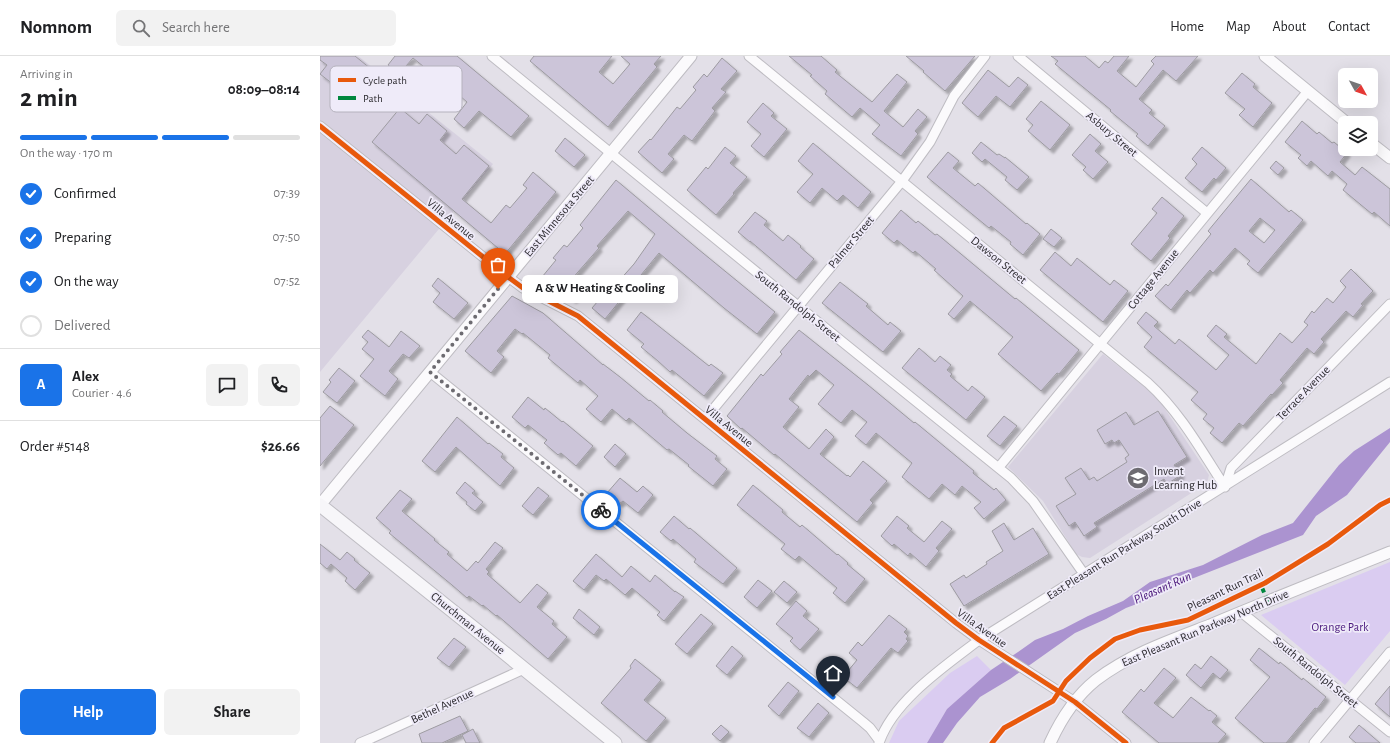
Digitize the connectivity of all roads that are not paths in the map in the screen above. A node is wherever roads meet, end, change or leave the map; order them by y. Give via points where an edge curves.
1 (492, 56) edge
2 (691, 56) edge
3 (749, 56) edge
4 (985, 56) edge
5 (1018, 56) edge
6 (1265, 56) edge
7 (1308, 91) junction
8 (1338, 116) edge
9 (320, 126) edge
10 (1378, 149) edge
11 (611, 153) junction
12 (1390, 158) edge
13 (902, 181) junction
14 (1207, 213) junction
15 (508, 277) junction
16 (1390, 304) edge
17 (798, 306) junction
18 (1100, 344) junction
19 (430, 372) junction
20 (1390, 382) edge
21 (705, 419) junction
22 (998, 467) junction
23 (1225, 487) junction
24 (320, 505) edge
25 (1390, 552) edge
26 (1084, 574) junction
27 (1241, 612) junction
28 (979, 640) junction
29 (1390, 652) edge
30 (524, 669) junction
31 (1350, 700) junction
32 (1075, 702) junction
33 (1390, 732) edge
34 (878, 742) edge
35 (360, 743) edge
36 (615, 743) edge
37 (1050, 743) edge
38 (1126, 743) edge
39 (1314, 743) edge

1 - 11 street, South Randolph Street
2 - 11 street, East Minnesota Street
3 - 13 street, Dawson Street
4 - 13 street, Palmer Street via 954,96 930,142
5 - 14 street, Asbury Street
6 - 7 street
7 - 8 street
7 - 14 street, Cottage Avenue
9 - 15 street, Villa Avenue
10 - 12 street
11 - 15 street, East Minnesota Street
11 - 17 street, South Randolph Street
13 - 17 street, Palmer Street
13 - 18 street, Dawson Street
14 - 18 street, Cottage Avenue
15 - 19 street, East Minnesota Street
15 - 21 street, Villa Avenue via 523,288 578,316
16 - 23 street, Terrace Avenue via 1231,468
17 - 21 street, Palmer Street
17 - 22 street, South Randolph Street
18 - 22 street, Cottage Avenue
18 - 23 street, Dawson Street via 1148,383 1170,405
19 - 24 street, East Minnesota Street
19 - 34 street via 863,722
20 - 23 street, East Pleasant Run Parkway South Drive
21 - 28 street, Villa Avenue
22 - 26 street, South Randolph Street via 1033,501
23 - 26 street, East Pleasant Run Parkway South Drive
24 - 30 main road, Churchman Avenue
25 - 27 street, East Pleasant Run Parkway North Drive
26 - 28 street, East Pleasant Run Parkway South Drive
27 - 31 street, South Randolph Street
27 - 32 street, East Pleasant Run Parkway North Drive via 1125,661 1096,680
28 - 32 street, Villa Avenue
28 - 34 street, East Pleasant Run Parkway South Drive via 920,687 890,720
29 - 31 street
30 - 35 street, Bethel Avenue
30 - 36 main road, Churchman Avenue
31 - 33 street, South Randolph Street
31 - 39 street
32 - 37 street, East Pleasant Run Parkway North Drive
32 - 38 street, Villa Avenue

